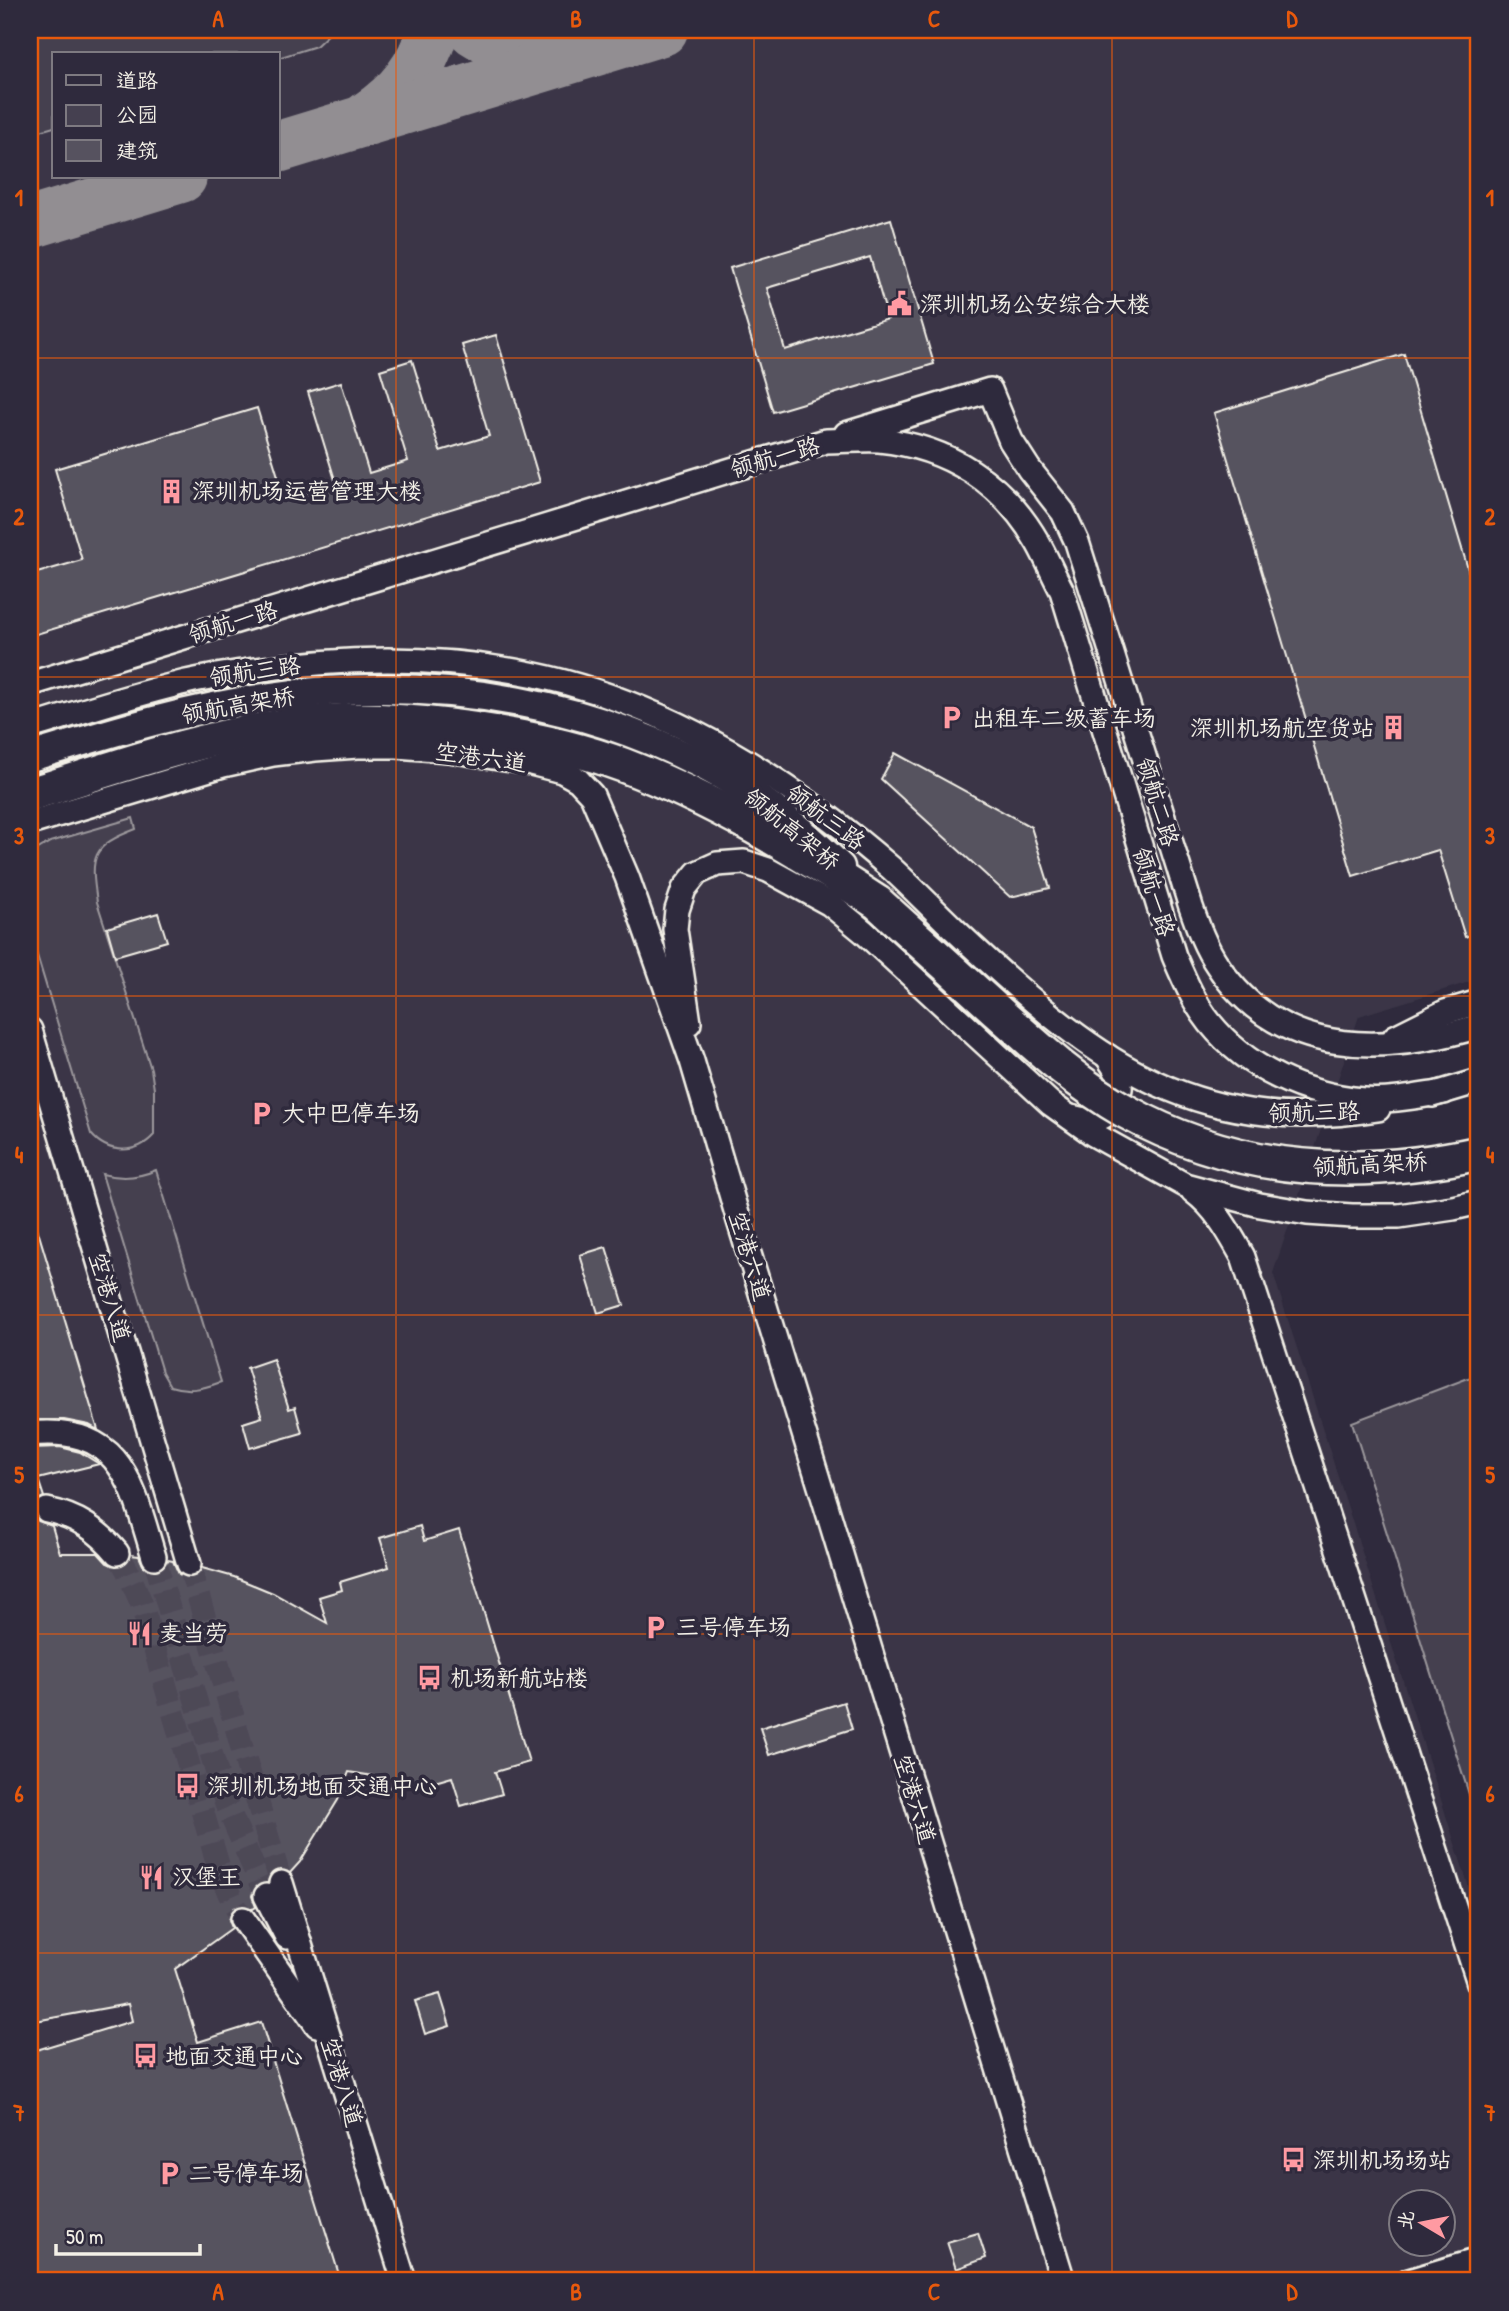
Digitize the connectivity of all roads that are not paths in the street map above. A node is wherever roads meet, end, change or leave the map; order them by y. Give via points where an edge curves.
1 (826, 441) junction
2 (30, 684) edge
3 (30, 727) edge
4 (30, 757) edge
5 (30, 794) edge
6 (30, 823) edge
7 (904, 880) junction
8 (922, 898) junction
9 (871, 918) junction
10 (883, 949) junction
11 (1479, 1002) edge
12 (1479, 1026) edge
13 (30, 1030) edge
14 (1381, 1044) junction
15 (1107, 1056) junction
16 (692, 1061) junction
17 (1479, 1082) edge
18 (1444, 1091) junction
19 (1067, 1116) junction
20 (1479, 1153) edge
21 (1185, 1185) junction
22 (1479, 1202) edge
23 (30, 1434) edge
24 (47, 1510) dead end
25 (117, 1553) tunnel mouth
26 (154, 1557) tunnel mouth
27 (189, 1564) tunnel mouth
28 (274, 1889) tunnel mouth
29 (243, 1919) tunnel mouth
30 (1479, 1983) edge
31 (332, 2049) junction
32 (1479, 2260) edge
33 (404, 2281) edge
34 (1063, 2281) edge
35 (1409, 2281) edge

1 - 2 street, 领航一路
1 - 14 street, 领航二路 via 990,390 1015,448 1063,512 1077,542 1191,907 1218,967 1258,1010 1279,1023 1334,1042
1 - 18 street, 领航一路 via 909,444 943,456 992,485 1038,543 1062,592 1174,956 1209,1022 1262,1070 1298,1086 1366,1100
3 - 7 street, 领航三路 via 176,684 320,662 414,659 520,673 623,701 707,738 798,794
4 - 9 main road, 领航高架桥 via 170,717 321,691 435,691 547,708 600,721 678,752 747,791 788,820
5 - 9 highway via 176,748 296,724 390,721 476,729 575,749 711,804 829,871
6 - 16 street, 空港六道 via 223,765 315,749 397,746 448,750 562,771 592,795 627,877
7 - 8 street, 领航三路
7 - 9 street
8 - 10 street
8 - 15 street, 领航三路 via 1034,1002
9 - 10 street
9 - 16 street via 830,904 744,862 717,864 697,873 684,889 675,929
9 - 20 highway, 领航高架桥, bridge via 1073,1077 1124,1111 1172,1134 1229,1153 1339,1170 1393,1167
10 - 19 street
11 - 14 street, 领航二路 via 1445,1012
12 - 14 street, 领航二路
13 - 27 street, 空港八道
15 - 18 street, 领航三路 via 1142,1077 1203,1102 1275,1115 1357,1112
15 - 19 street via 1120,1080 1115,1103 1093,1120
16 - 34 street, 空港六道
17 - 18 street, 领航三路
19 - 21 street via 1125,1154
21 - 22 street via 1260,1205 1352,1216 1399,1216
21 - 30 street via 1206,1201 1243,1257
23 - 26 street via 76,1435 114,1458 128,1478
24 - 25 street via 86,1524
28 - 31 street, 空港八道
29 - 31 street
31 - 33 street, 空港八道
32 - 35 street

